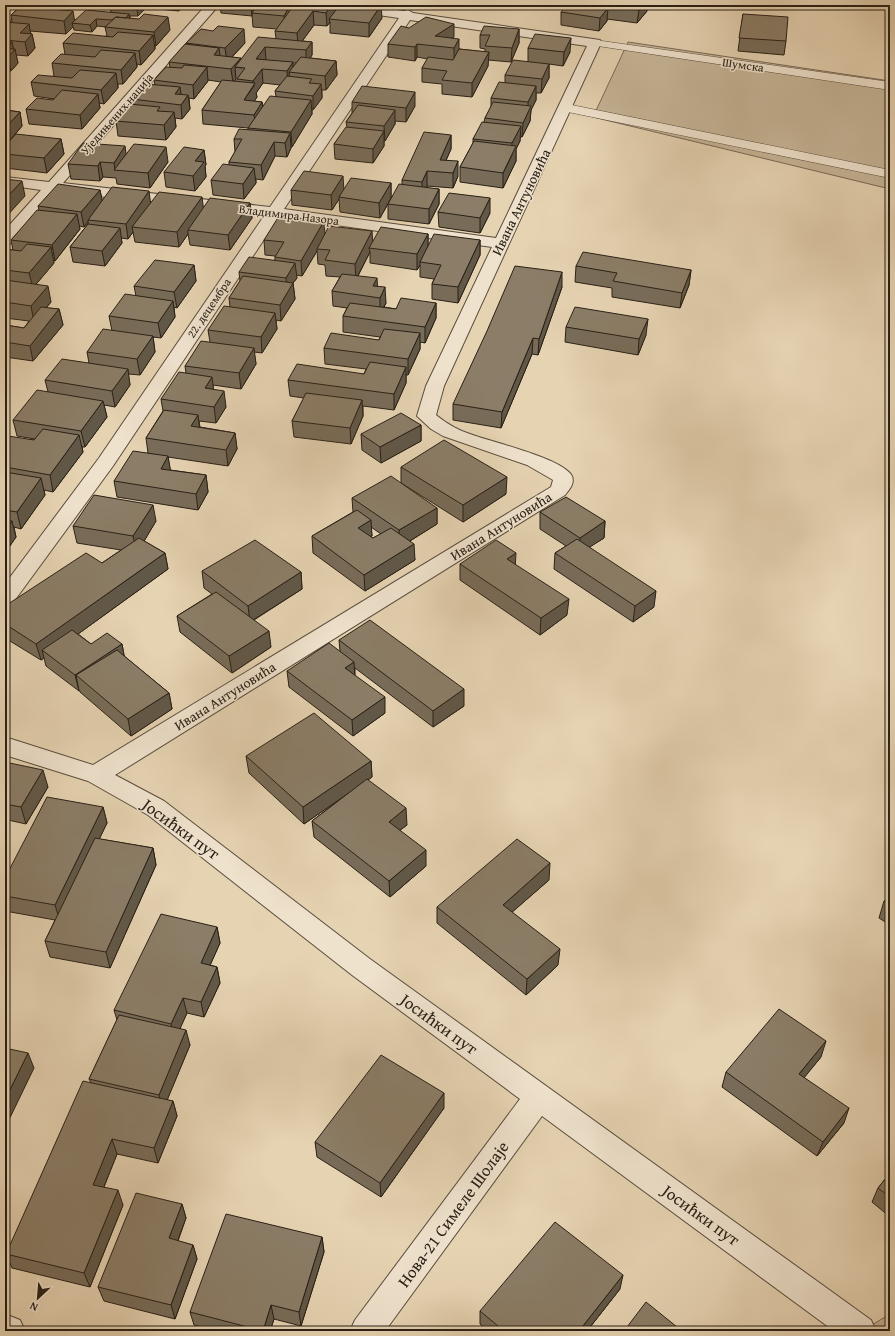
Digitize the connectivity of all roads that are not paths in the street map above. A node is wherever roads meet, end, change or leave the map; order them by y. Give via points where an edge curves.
1 (20, 5) edge
2 (213, 5) edge
3 (336, 5) edge
4 (408, 14) junction
5 (5, 18) edge
6 (596, 43) junction
7 (890, 86) edge
8 (566, 108) junction
9 (890, 174) edge
10 (5, 181) edge
11 (52, 188) junction
12 (273, 212) junction
13 (5, 240) edge
14 (501, 244) junction
15 (5, 599) edge
16 (5, 746) edge
17 (96, 775) junction
18 (539, 1097) junction
19 (5, 1330) edge
20 (9, 1331) edge
21 (366, 1331) edge
22 (860, 1331) edge

1 - 5 street
2 - 11 street, Уједињених нација
3 - 4 street
4 - 6 street
4 - 12 street, 22. децембра
6 - 7 lane, Шумска
6 - 8 street, Ивана Антуновића
8 - 9 lane
8 - 14 street, Ивана Антуновића
10 - 11 street, Владимира Назора
11 - 12 street, Владимира Назора
11 - 13 street, Уједињених нација
12 - 14 street, Владимира Назора
12 - 15 street, 22. децембра via 106,462
14 - 17 street, Ивана Антуновића via 435,386 426,416 437,427 463,438 535,461 563,478 564,484
16 - 17 street, Јосићки пут
17 - 18 street, Јосићки пут via 156,808 361,967
18 - 21 street, Нова-21 Симеле Шолаје
18 - 22 street, Јосићки пут
19 - 20 street

